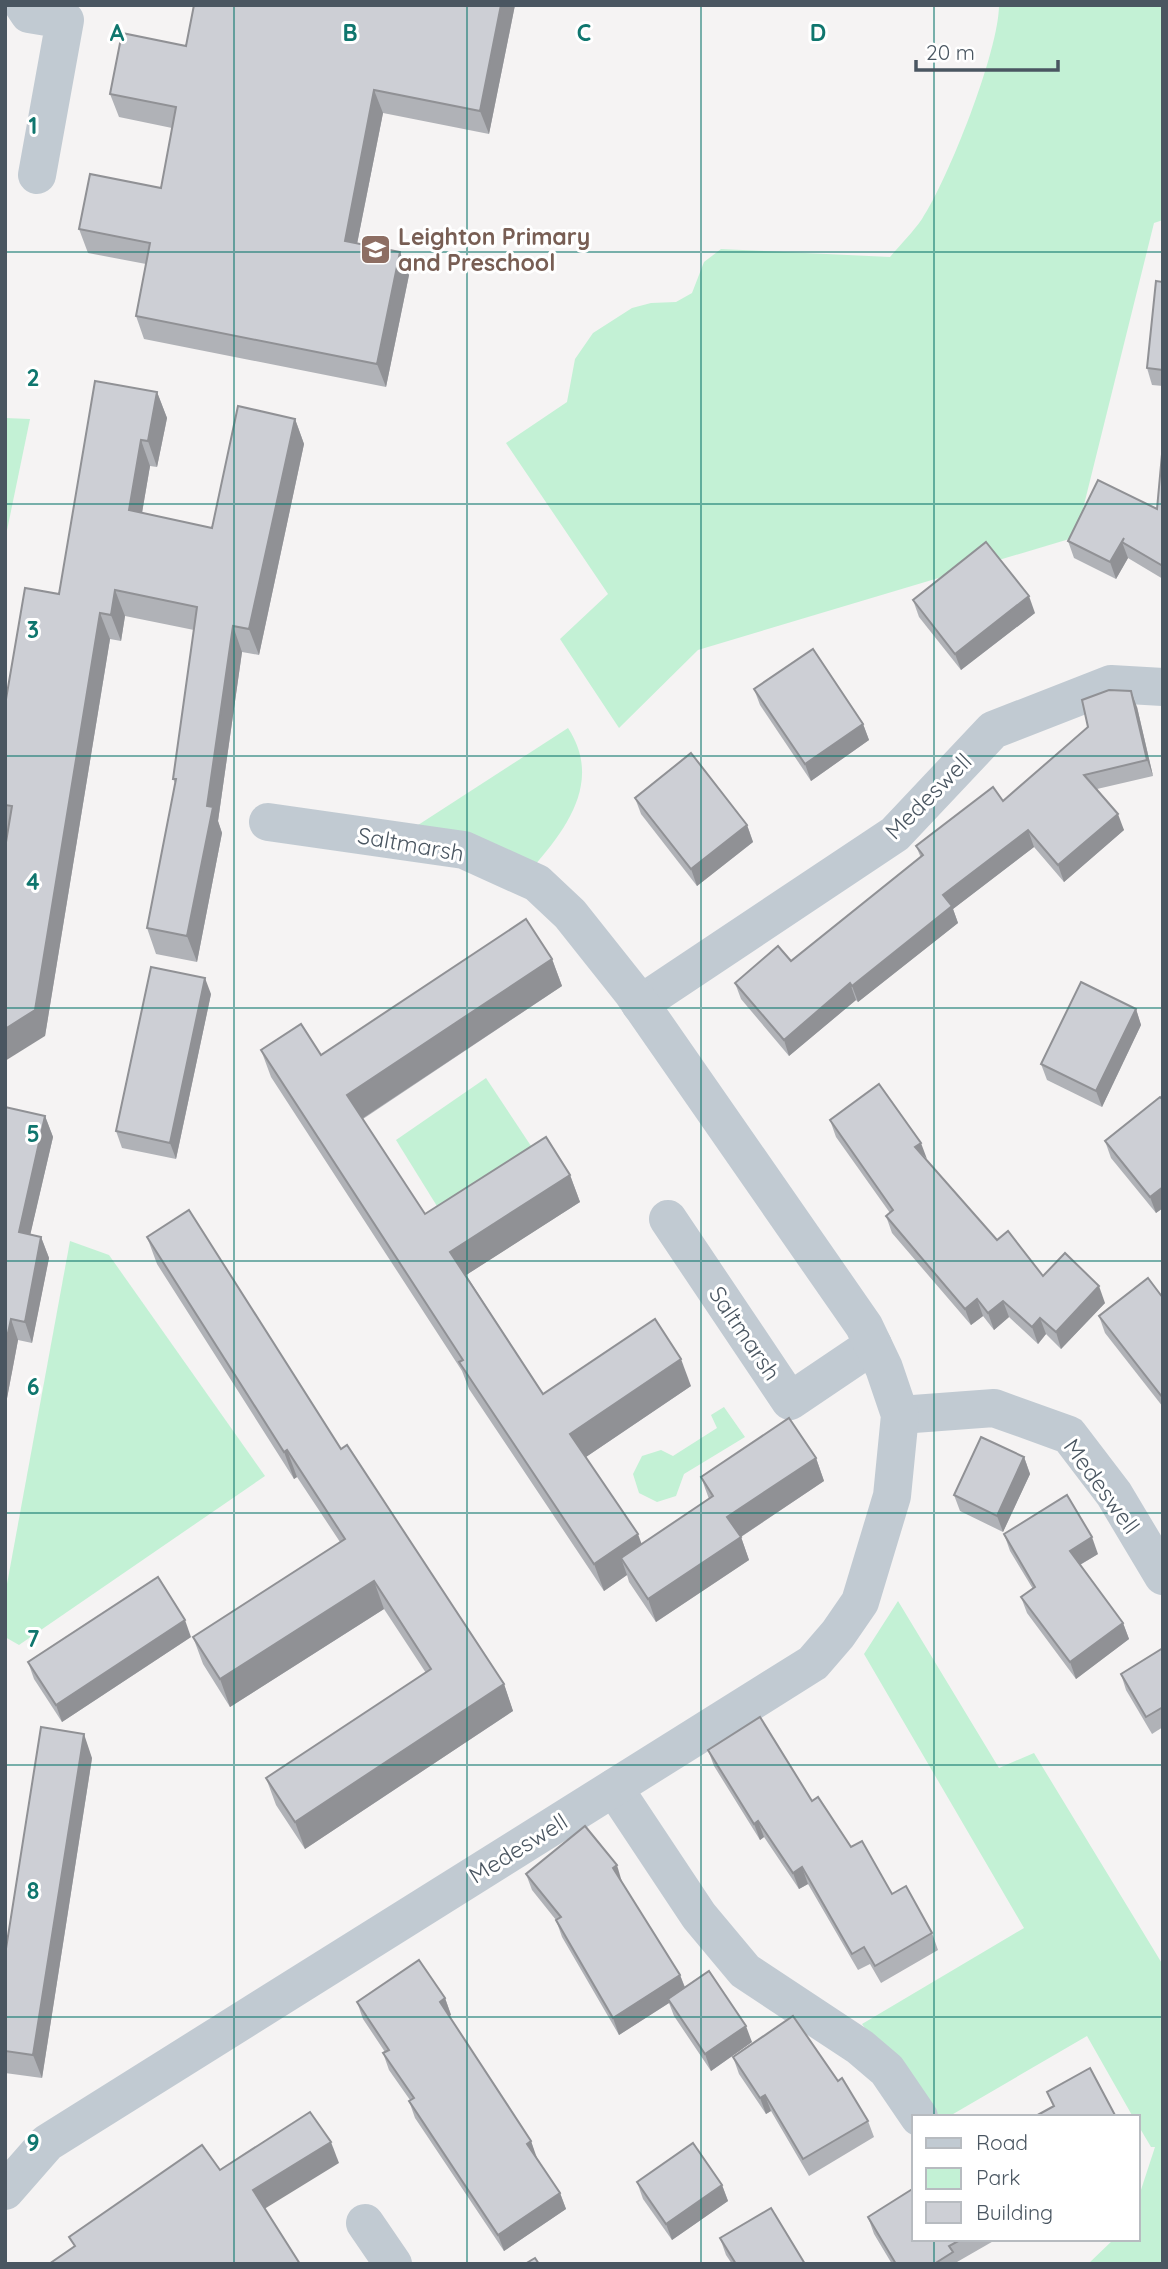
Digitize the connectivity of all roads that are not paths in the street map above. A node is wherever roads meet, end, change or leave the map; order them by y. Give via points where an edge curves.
1 (23, 5) edge
2 (37, 175) dead end
3 (1163, 687) edge
4 (268, 822) dead end
5 (546, 890) joint
6 (640, 1004) junction
7 (668, 1219) dead end
8 (873, 1345) junction
9 (900, 1415) junction
10 (1163, 1576) edge
11 (614, 1787) junction
12 (918, 2115) edge
13 (5, 2191) edge
14 (365, 2223) dead end
15 (393, 2264) edge

1 - 2 street via 29,14 65,20
3 - 6 street, Medeswell via 1111,684 993,730 895,834
4 - 5 street, Saltmarsh via 464,850
5 - 6 street, Medeswell
6 - 8 street, Medeswell
7 - 8 street, Saltmarsh via 790,1401
8 - 9 street, Medeswell
9 - 10 street, Medeswell via 994,1408 1069,1435 1114,1494
9 - 11 street, Medeswell via 892,1496 860,1602 838,1634 813,1663
11 - 12 street via 699,1916 745,1970 887,2070
11 - 13 street, Medeswell via 47,2143
14 - 15 street

